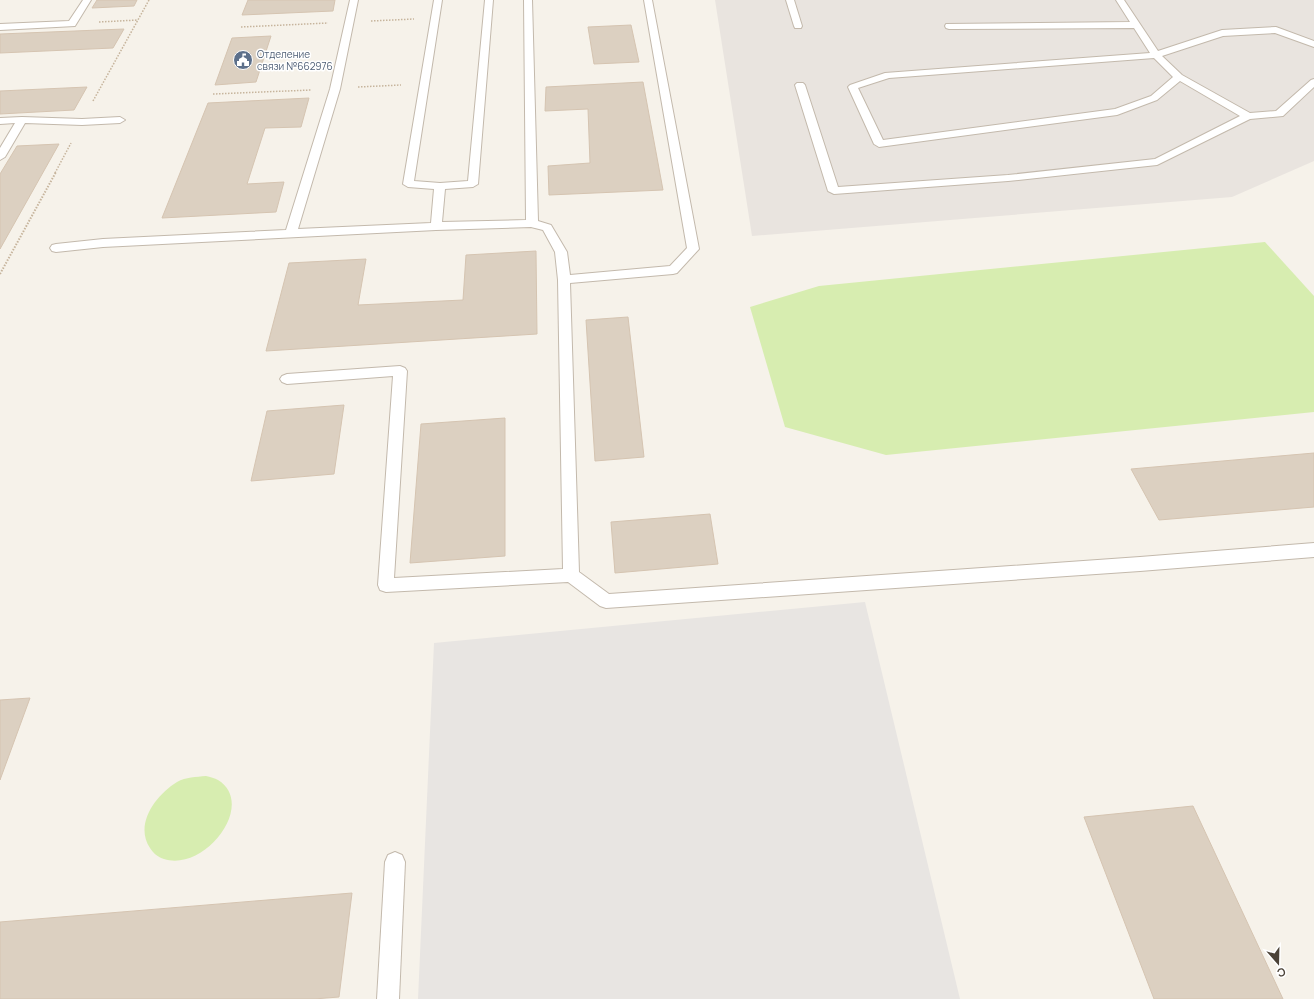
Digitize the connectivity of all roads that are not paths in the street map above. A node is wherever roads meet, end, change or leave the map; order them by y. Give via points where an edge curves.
1 (88, 0) edge
2 (354, 0) edge
3 (438, 0) edge
4 (488, 0) edge
5 (528, 0) edge
6 (648, 0) edge
7 (790, 0) edge
8 (1120, 0) edge
9 (798, 26) dead end
10 (949, 26) dead end
11 (1138, 26) junction
12 (0, 27) edge
13 (1314, 44) edge
14 (1156, 55) junction
15 (1179, 77) junction
16 (1314, 82) edge
17 (800, 85) dead end
18 (1248, 116) junction
19 (22, 120) junction
20 (120, 120) dead end
21 (0, 121) edge
22 (0, 157) edge
23 (440, 186) junction
24 (532, 223) junction
25 (436, 226) junction
26 (291, 233) junction
27 (56, 248) dead end
28 (564, 280) junction
29 (287, 379) dead end
30 (1314, 550) edge
31 (571, 575) junction
32 (395, 862) dead end
33 (388, 999) edge

1 - 12 lane via 72,24
2 - 26 lane via 335,89
3 - 23 lane via 408,184
4 - 23 lane via 473,184
5 - 24 lane
6 - 28 lane via 693,250 673,270
7 - 9 lane
8 - 11 lane
10 - 11 lane
11 - 14 lane
13 - 14 lane via 1276,30 1268,30 1222,34
14 - 15 lane
14 - 15 lane via 888,75 853,87 878,144 1117,112 1154,98
15 - 18 lane
16 - 18 lane via 1279,114
17 - 18 lane via 834,191 1008,178 1157,162
19 - 20 lane
19 - 21 lane
19 - 22 lane
23 - 25 lane
24 - 25 lane
24 - 28 lane via 547,228 558,246
25 - 26 lane
26 - 27 lane
28 - 31 lane
29 - 31 lane via 400,371 386,585
30 - 31 lane via 606,601
32 - 33 lane

